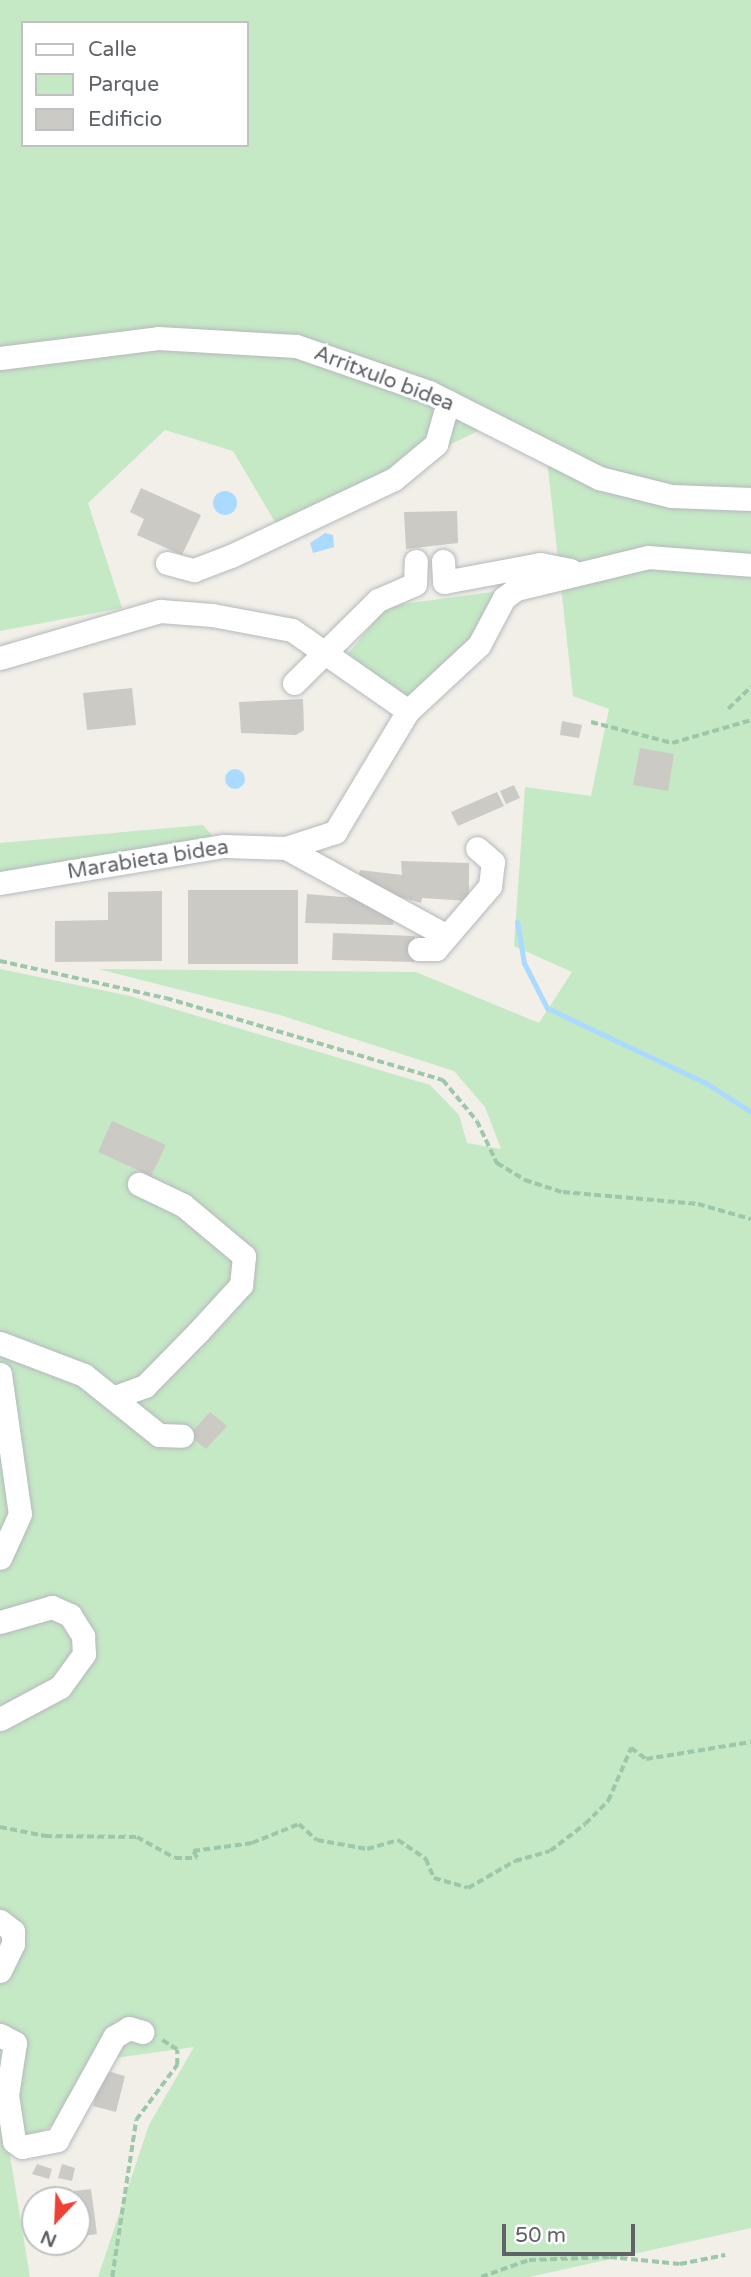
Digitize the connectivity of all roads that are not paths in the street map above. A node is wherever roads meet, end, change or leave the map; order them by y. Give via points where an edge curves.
1 (0, 358) edge
2 (448, 402) junction
3 (751, 499) edge
4 (416, 561) dead end
5 (443, 561) dead end
6 (167, 563) dead end
7 (751, 565) edge
8 (573, 571) junction
9 (327, 650) junction
10 (0, 658) edge
11 (294, 683) dead end
12 (408, 711) junction
13 (286, 848) junction
14 (477, 848) dead end
15 (0, 883) edge
16 (445, 935) junction
17 (419, 949) dead end
18 (139, 1184) dead end
19 (0, 1343) edge
20 (0, 1374) edge
21 (115, 1397) junction
22 (183, 1436) dead end
23 (0, 1558) edge
24 (0, 1622) edge
25 (0, 1719) edge
26 (0, 1921) edge
27 (0, 1971) edge
28 (142, 2032) road end
29 (0, 2035) edge

1 - 2 street, Arritxulo bidea via 158,338 296,346
2 - 3 street, Arritxulo bidea via 599,478 671,496
2 - 6 street via 436,444 394,479 231,556 194,569
4 - 9 street via 415,584 378,600
5 - 8 street via 444,582 540,564
7 - 8 street, Marabieta bidea via 648,557
8 - 12 street, Marabieta bidea via 504,598 479,645
9 - 10 street via 281,628 160,611
9 - 11 street
9 - 12 street
12 - 13 street, Marabieta bidea via 335,832
13 - 15 street, Marabieta bidea via 224,846
13 - 16 street
14 - 16 street via 496,874 460,926
16 - 17 street via 436,949
18 - 21 street via 183,1205 244,1256 241,1285 145,1386
19 - 21 street via 84,1375
20 - 23 street via 20,1514
21 - 22 street via 146,1428
24 - 25 street via 52,1607 70,1615 83,1636 85,1654 60,1687
26 - 27 street via 13,1931 13,1944
28 - 29 street via 129,2028 114,2037 57,2140 22,2147 14,2141 7,2095 15,2043

